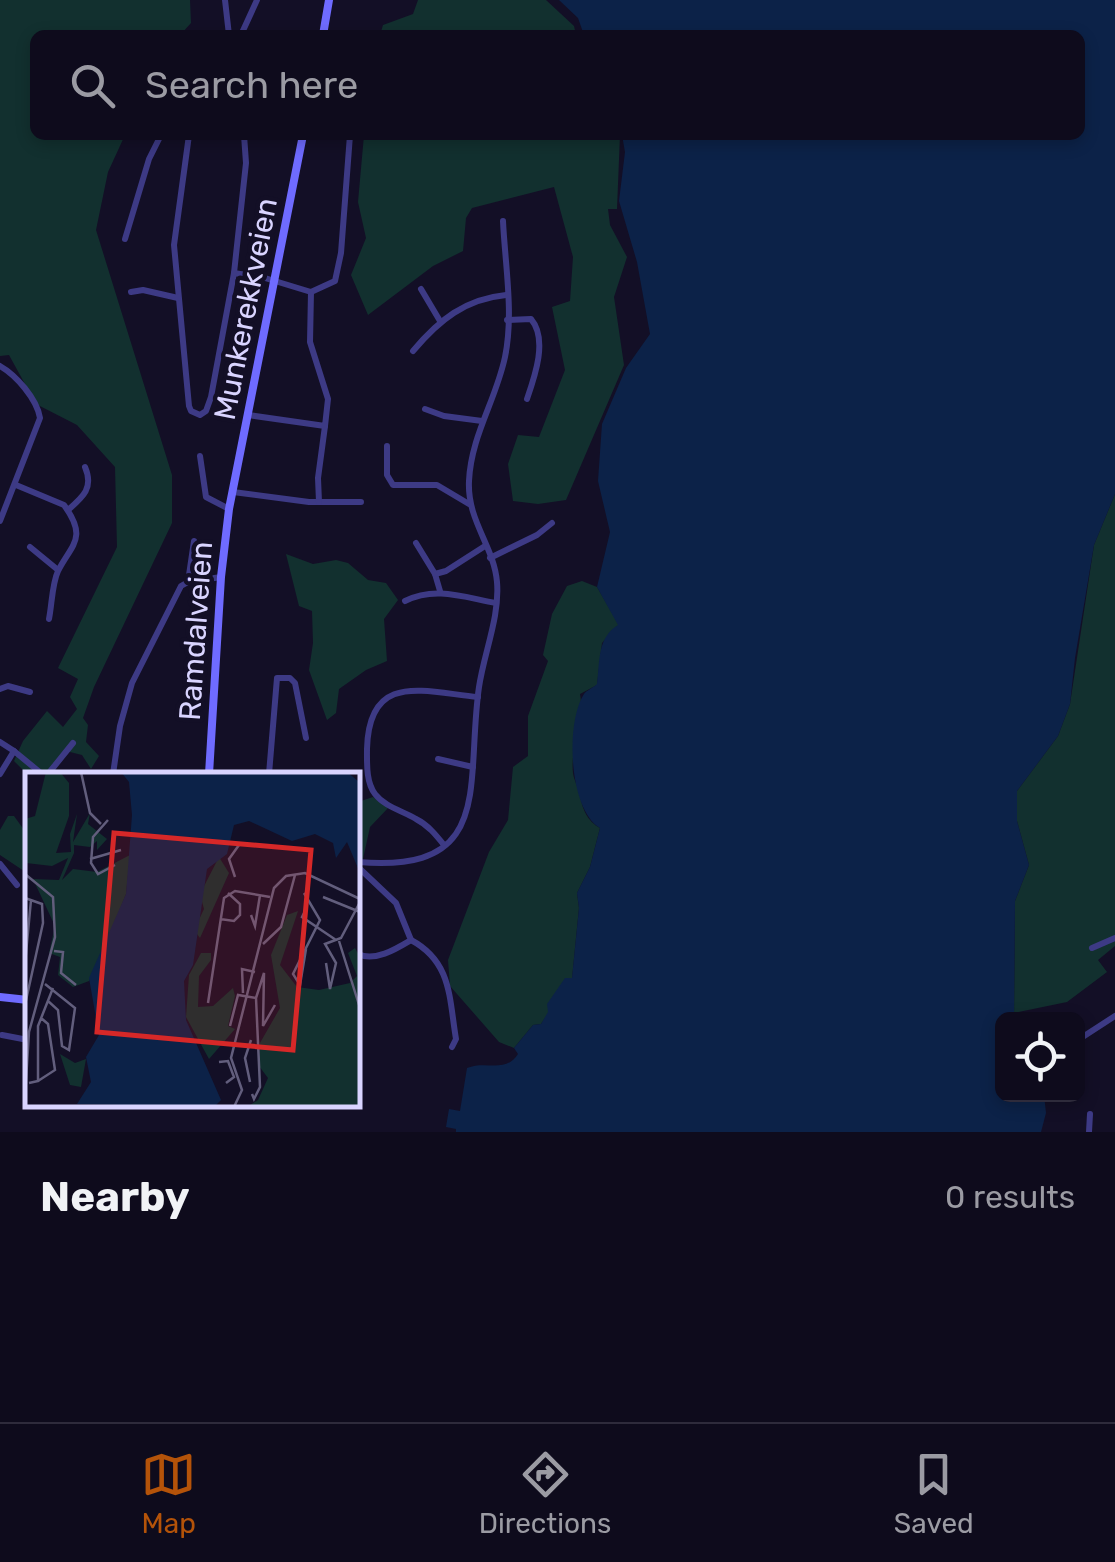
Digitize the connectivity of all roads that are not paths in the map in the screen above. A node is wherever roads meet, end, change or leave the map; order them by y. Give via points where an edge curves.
1 (225, 0) edge
2 (257, 0) edge
3 (330, 0) edge
4 (229, 30) edge
5 (243, 30) edge
6 (323, 30) edge
7 (158, 140) edge
8 (189, 140) edge
9 (244, 140) edge
10 (302, 140) edge
11 (350, 140) edge
12 (503, 220) dead end
13 (124, 240) dead end
14 (234, 273) junction
15 (275, 282) junction
16 (421, 289) dead end
17 (131, 292) dead end
18 (312, 292) junction
19 (506, 296) junction
20 (178, 298) junction
21 (507, 320) junction
22 (440, 321) junction
23 (413, 351) dead end
24 (0, 366) edge
25 (527, 399) dead end
26 (424, 409) dead end
27 (248, 415) junction
28 (482, 421) junction
29 (325, 426) junction
30 (387, 446) dead end
31 (200, 456) dead end
32 (84, 468) dead end
33 (16, 485) junction
34 (232, 492) junction
35 (320, 502) junction
36 (361, 502) dead end
37 (470, 504) junction
38 (229, 509) junction
39 (68, 510) junction
40 (0, 521) edge
41 (552, 523) dead end
42 (194, 542) dead end
43 (416, 543) dead end
44 (485, 546) junction
45 (30, 547) dead end
46 (490, 558) junction
47 (58, 570) junction
48 (436, 574) junction
49 (221, 577) junction
50 (188, 582) junction
51 (440, 591) junction
52 (405, 601) dead end
53 (496, 603) junction
54 (48, 619) dead end
55 (0, 689) edge
56 (30, 692) dead end
57 (478, 697) junction
58 (306, 738) dead end
59 (0, 742) edge
60 (73, 743) dead end
61 (14, 751) junction
62 (438, 759) dead end
63 (473, 767) junction
64 (42, 772) edge
65 (47, 772) edge
66 (113, 772) edge
67 (209, 772) edge
68 (269, 772) edge
69 (0, 774) edge
70 (444, 846) junction
71 (0, 864) edge
72 (360, 864) edge
73 (360, 866) edge
74 (17, 886) dead end
75 (1115, 938) edge
76 (411, 940) junction
77 (1092, 948) dead end
78 (360, 954) edge
79 (0, 997) edge
80 (25, 1000) edge
81 (1115, 1016) edge
82 (1085, 1035) edge
83 (452, 1047) dead end
84 (1090, 1114) dead end
85 (1090, 1132) edge

1 - 4 street
2 - 5 street
3 - 6 main road
7 - 13 street
8 - 20 street via 174,230
9 - 14 street
10 - 15 main road, Munkerekkveien
11 - 18 street via 338,272 332,284
12 - 19 street
14 - 15 street
14 - 20 street via 210,402 200,416 189,406
15 - 18 street
15 - 27 main road, Munkerekkveien
16 - 22 street
17 - 20 street
18 - 29 street via 310,342 328,399
19 - 21 street
19 - 22 street via 475,300
21 - 25 street via 536,324 539,354
21 - 28 street via 505,356
22 - 23 street
24 - 33 street via 40,413
26 - 28 street
27 - 29 street
27 - 34 main road, Munkerekkveien
28 - 37 street via 470,467
29 - 35 street
30 - 37 street via 393,485 438,485
31 - 38 street, Munkerekkveien via 206,497
32 - 39 street via 87,492
33 - 39 street
33 - 40 street
34 - 35 street
34 - 38 main road, Ramdalveien
35 - 36 street
37 - 44 street
38 - 49 main road, Ramdalveien
39 - 47 street via 75,545
41 - 46 street
42 - 50 street
43 - 48 street
44 - 46 street
44 - 48 street
45 - 47 street
46 - 53 street
47 - 54 street
48 - 51 street
49 - 50 street
49 - 67 main road, Ramdalveien
50 - 66 street via 132,683
51 - 52 street
51 - 53 street
53 - 57 street
55 - 56 street
57 - 63 street
57 - 70 street via 398,691 381,702 368,733 374,792 426,825
58 - 68 street via 295,683 277,678
59 - 61 street
60 - 65 street
61 - 64 street
61 - 69 street
62 - 63 street
63 - 70 street via 465,817
70 - 72 street via 408,864
71 - 74 street
73 - 76 street via 396,904
75 - 77 street
76 - 78 street via 370,957
76 - 83 street via 443,970
79 - 80 main road
81 - 82 street
84 - 85 street

